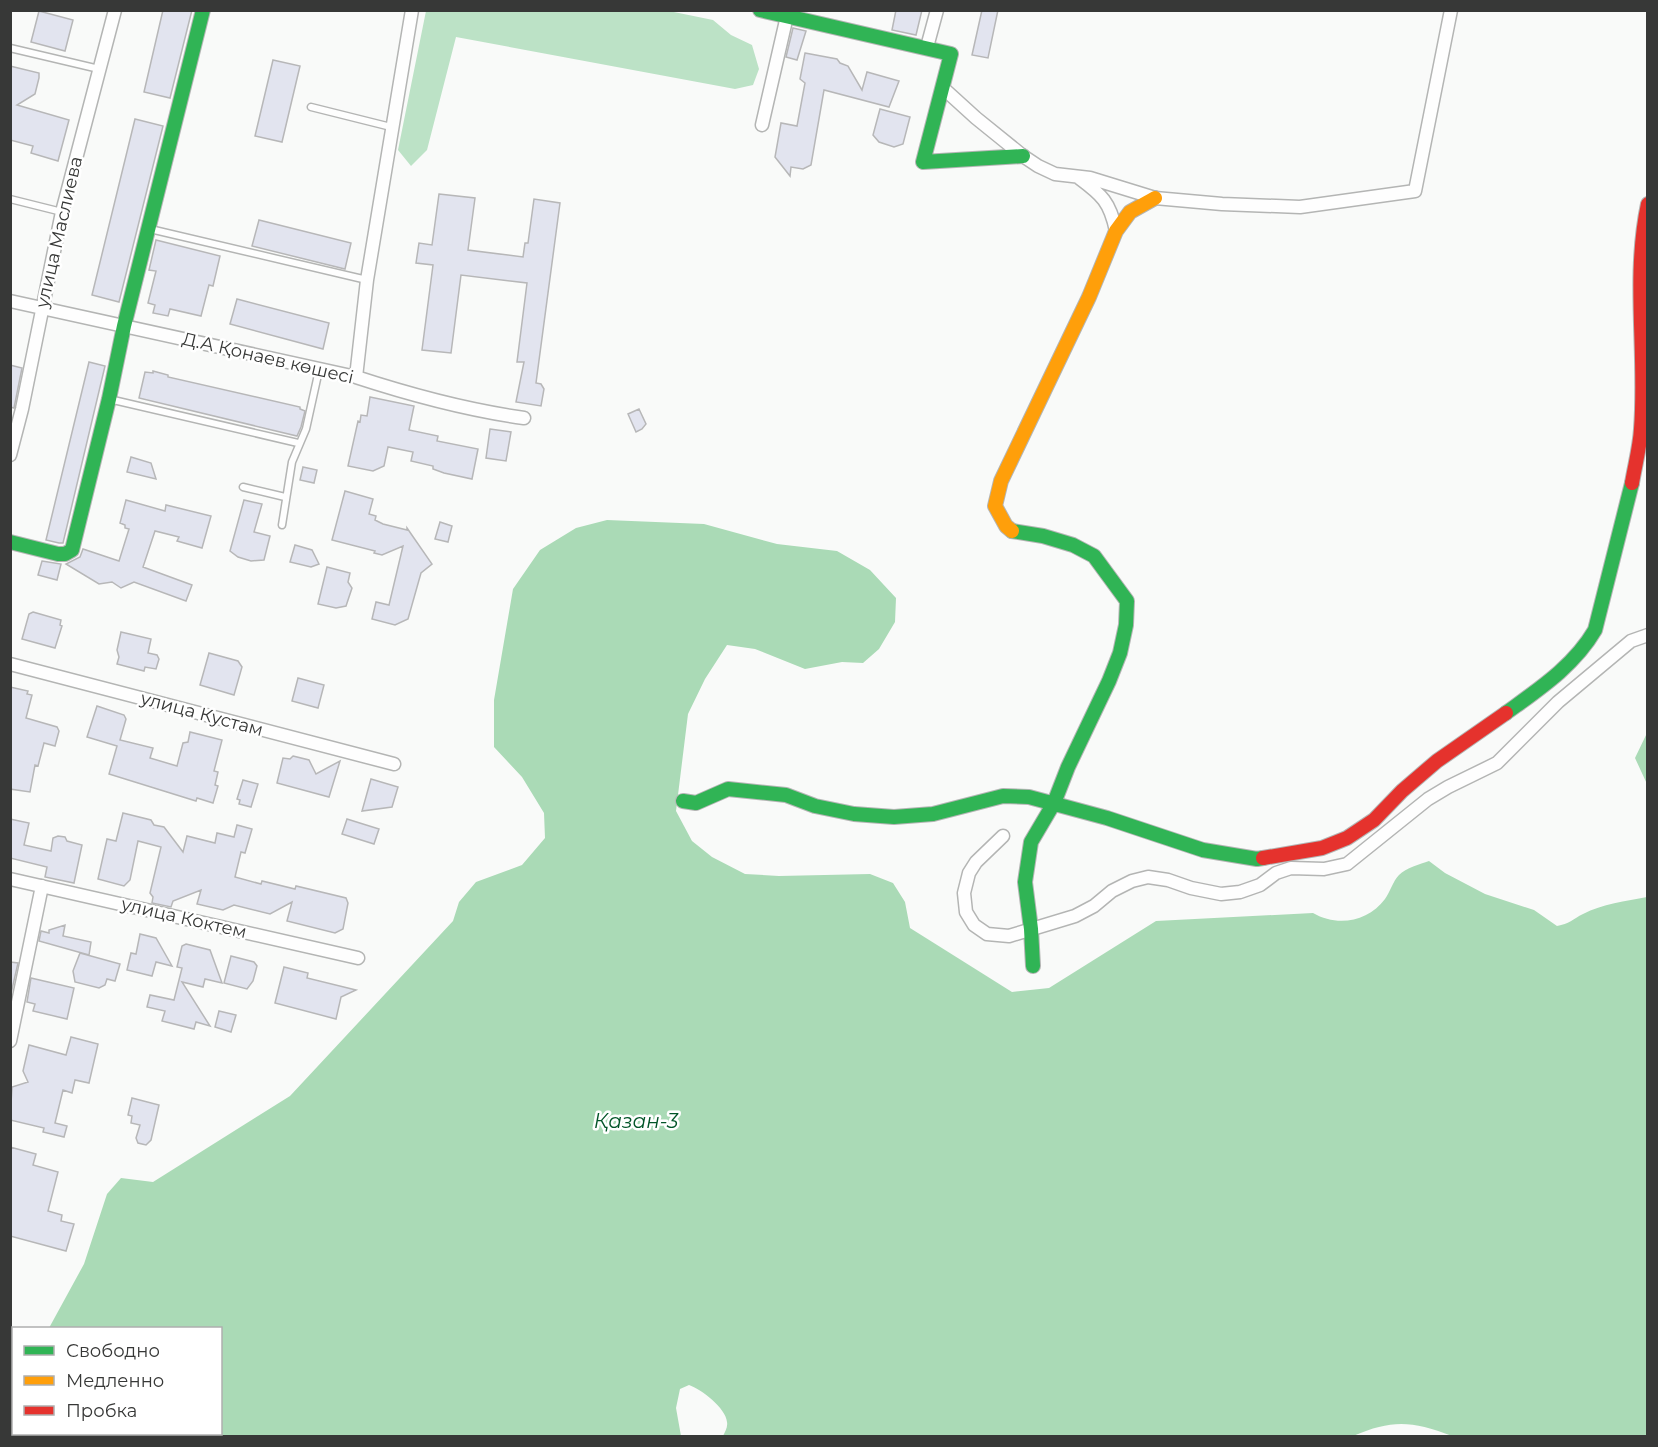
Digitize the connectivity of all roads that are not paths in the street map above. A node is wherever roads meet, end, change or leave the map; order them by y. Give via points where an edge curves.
1 (115, 10) edge
2 (203, 10) edge
3 (412, 10) edge
4 (760, 10) edge
5 (937, 10) edge
6 (1451, 10) edge
7 (787, 16) junction
8 (927, 47) junction
9 (10, 48) edge
10 (99, 69) junction
11 (943, 88) junction
12 (311, 107) dead end
13 (762, 124) dead end
14 (391, 127) junction
15 (1023, 156) junction
16 (1078, 178) junction
17 (1155, 198) junction
18 (10, 199) edge
19 (1647, 204) edge
20 (62, 212) junction
21 (150, 229) junction
22 (1116, 231) junction
23 (366, 280) junction
24 (10, 301) edge
25 (41, 307) junction
26 (124, 326) junction
27 (319, 370) junction
28 (356, 378) junction
29 (109, 399) junction
30 (524, 418) dead end
31 (298, 443) junction
32 (10, 455) edge
33 (243, 487) dead end
34 (285, 497) junction
35 (282, 525) dead end
36 (10, 542) edge
37 (1647, 635) edge
38 (10, 664) edge
39 (394, 764) dead end
40 (684, 801) dead end
41 (1054, 803) junction
42 (1003, 836) dead end
43 (10, 879) edge
44 (42, 886) junction
45 (1031, 929) junction
46 (358, 958) dead end
47 (1033, 966) dead end
48 (10, 1041) edge

1 - 10 street, улица Маслиева
2 - 21 street
3 - 14 street
4 - 7 street
5 - 8 street
6 - 17 street via 1415,191 1300,207
7 - 8 street
7 - 13 street
8 - 11 street via 951,54
9 - 10 lane
10 - 20 street, улица Маслиева
11 - 15 street
11 - 15 street via 923,162
12 - 14 lane
14 - 23 street
15 - 16 street via 1055,174
16 - 17 street
16 - 22 street via 1102,195 1112,212
17 - 22 street via 1130,212
18 - 20 lane
19 - 41 street via 1639,273 1641,430 1629,500 1606,592 1595,630 1584,649 1521,702 1437,761 1374,820 1347,838 1322,848 1257,859 1230,856
20 - 25 street, улица Маслиева
21 - 23 lane
21 - 26 street
22 - 41 street via 1089,297 1001,481 995,506 1014,532 1044,536 1094,556 1127,601 1120,654
23 - 28 street
24 - 25 street, Д.А Қонаев көшесі
25 - 26 street, Д.А Қонаев көшесі
25 - 32 street, улица Маслиева
26 - 27 street, Д.А Қонаев көшесі
26 - 29 street
27 - 28 street, Д.А Қонаев көшесі
27 - 31 lane via 306,429
28 - 30 street, Д.А Қонаев көшесі via 485,413
29 - 31 lane
29 - 36 street via 72,550 58,554
31 - 34 lane
33 - 34 lane
34 - 35 lane
37 - 45 street via 1631,641 1558,702 1497,762 1428,800 1347,864 1324,869 1291,868 1260,885 1221,894 1148,877 1112,891 1076,916
38 - 39 street, улица Кустам
40 - 41 street via 696,803 728,789 786,795 814,806 894,817 933,814 1003,796
41 - 45 street via 1031,842 1025,882
42 - 45 street via 969,873 964,893 966,912 987,934 1009,936
43 - 44 street, улица Коктем
44 - 46 street, улица Коктем
44 - 48 street
45 - 47 street

